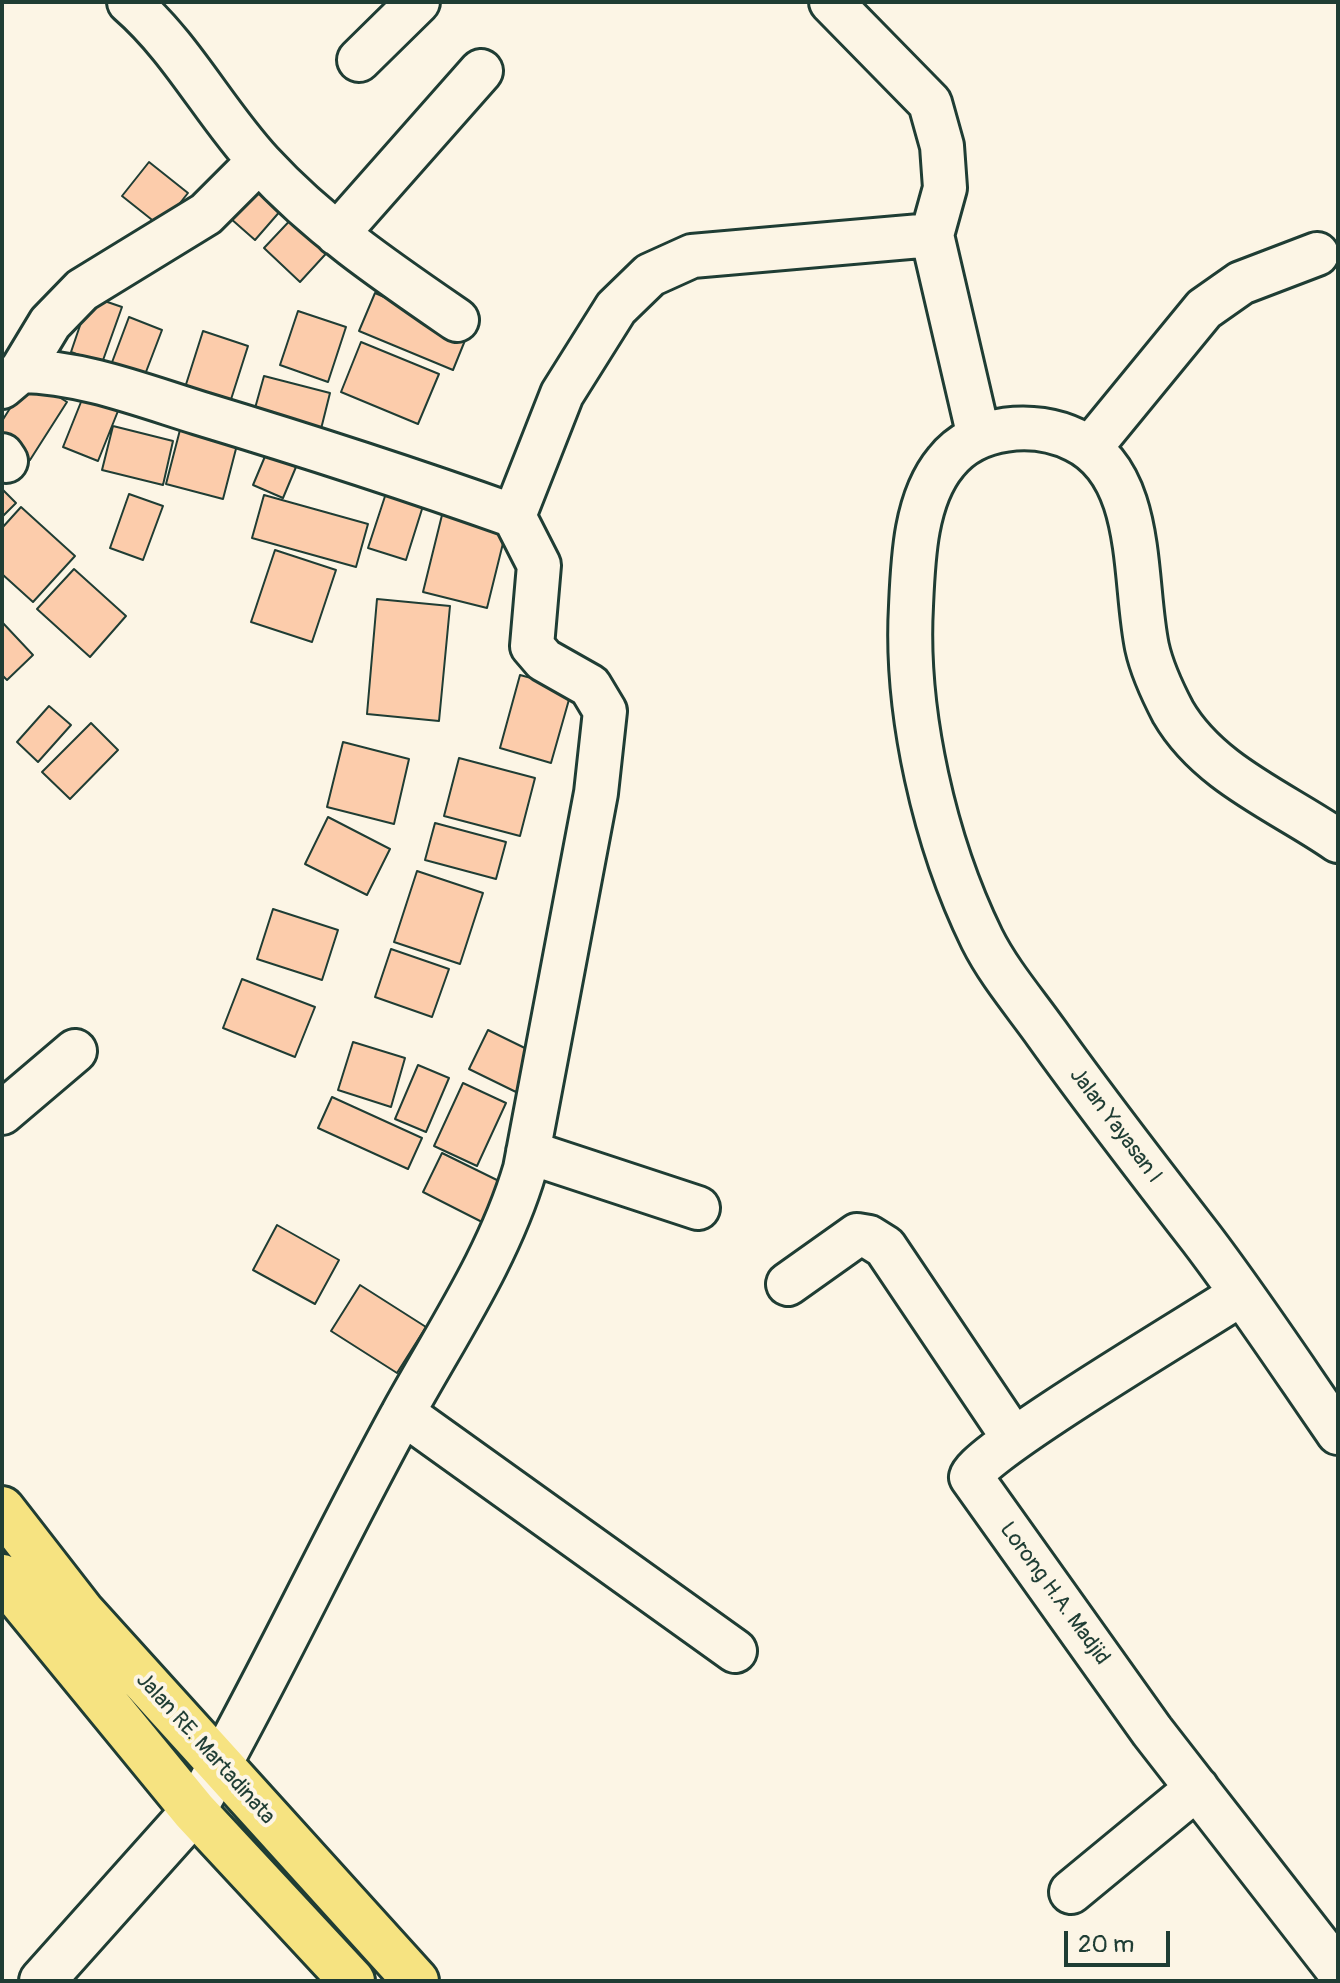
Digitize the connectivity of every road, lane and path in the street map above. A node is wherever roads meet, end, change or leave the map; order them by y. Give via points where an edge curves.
1 (418, 2) edge
2 (831, 2) edge
3 (153, 10) edge
4 (359, 60) dead end
5 (481, 71) dead end
6 (259, 161) junction
7 (337, 234) junction
8 (1317, 254) dead end
9 (937, 257) junction
10 (457, 320) dead end
11 (12, 379) edge
12 (979, 437) junction
13 (1090, 448) junction
14 (514, 516) junction
15 (1338, 841) edge
16 (75, 1051) dead end
17 (2, 1113) edge
18 (528, 1152) junction
19 (698, 1208) dead end
20 (788, 1284) dead end
21 (1241, 1294) junction
22 (403, 1413) junction
23 (1338, 1433) edge
24 (1014, 1439) junction
25 (2, 1509) edge
26 (2, 1577) edge
27 (735, 1651) dead end
28 (218, 1766) junction
29 (1197, 1788) junction
30 (194, 1811) junction
31 (1071, 1892) dead end
32 (1338, 1970) edge
33 (42, 1981) edge
34 (352, 1981) edge
35 (416, 1981) edge

1 - 4 street
2 - 9 street via 930,103 942,146 945,188
3 - 6 street
5 - 7 street
6 - 7 street
6 - 11 street via 206,214 82,290 50,323
7 - 10 street
8 - 13 street via 1241,283 1204,309
9 - 12 street
9 - 14 street via 692,256 650,275 616,308 562,394
11 - 14 street via 50,372 119,389 361,462
12 - 13 street via 998,430 1043,429
12 - 21 street, Jalan Yayasan I via 958,449 932,482 913,569 915,696 932,799 960,887 998,966
13 - 15 street via 1117,479 1126,501 1147,649 1176,717 1220,766
14 - 18 street via 539,565 532,646 544,660 590,686 605,711 596,793
16 - 17 street
18 - 19 street
18 - 22 street via 504,1231
20 - 24 street via 857,1235 885,1247
21 - 23 street, Jalan Yayasan I
21 - 24 street, Lorong H.A. Madjid
22 - 27 street
22 - 28 street
24 - 29 street, Lorong H.A. Madjid via 977,1465 971,1474 974,1483
25 - 28 highway, Jalan RE. Martadinata via 82,1612
26 - 30 highway
28 - 30 street
28 - 35 highway, Jalan RE. Martadinata
29 - 31 street
29 - 32 street, Lorong H.A. Madjid
30 - 33 street
30 - 34 highway

